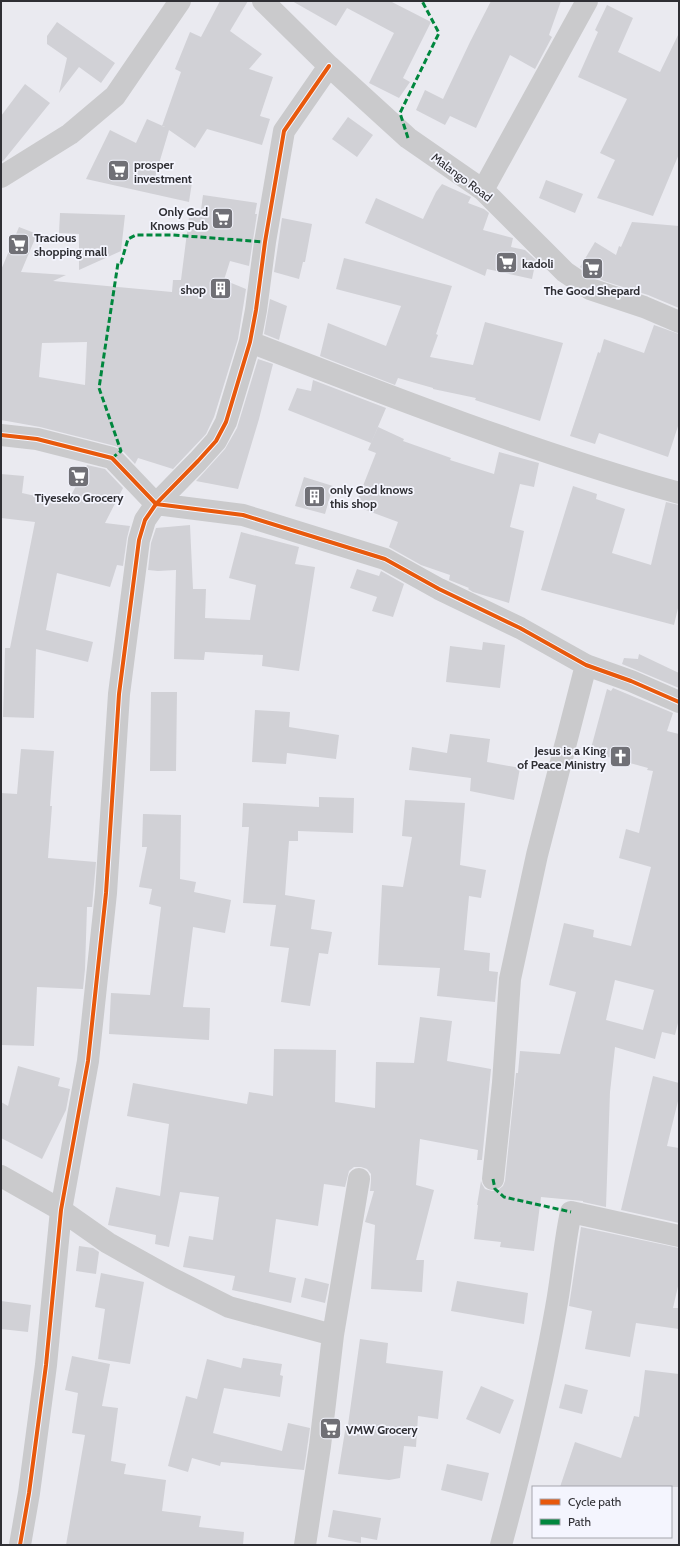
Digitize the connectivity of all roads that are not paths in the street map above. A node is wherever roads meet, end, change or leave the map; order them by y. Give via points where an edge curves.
1 (180, 1) edge
2 (263, 1) edge
3 (587, 1) edge
4 (329, 66) junction
5 (1, 177) edge
6 (483, 190) junction
7 (679, 322) edge
8 (250, 342) junction
9 (1, 435) edge
10 (679, 493) edge
11 (156, 504) junction
12 (586, 665) junction
13 (679, 702) edge
14 (1, 1176) edge
15 (359, 1179) dead end
16 (493, 1179) dead end
17 (61, 1210) junction
18 (679, 1236) edge
19 (333, 1335) junction
20 (20, 1545) edge
21 (304, 1545) edge
22 (501, 1545) edge

1 - 5 street via 115,96 70,134
2 - 4 street, Malango Road
3 - 6 street
4 - 6 street, Malango Road via 408,138
4 - 8 street via 284,131
6 - 7 street, Malango Road via 565,272 590,289
8 - 10 street via 406,403 618,476
8 - 11 street via 226,422 219,436
9 - 11 street via 38,439 112,458
11 - 12 street via 243,515 385,559
11 - 17 street via 144,520 137,555 119,694 106,893 88,1061
12 - 13 street via 631,680
12 - 16 street via 537,855 510,979
14 - 17 street
15 - 19 street
17 - 19 street via 108,1243 229,1306
17 - 20 street via 45,1372
18 - 22 street via 571,1212 542,1383
19 - 21 street via 320,1446

